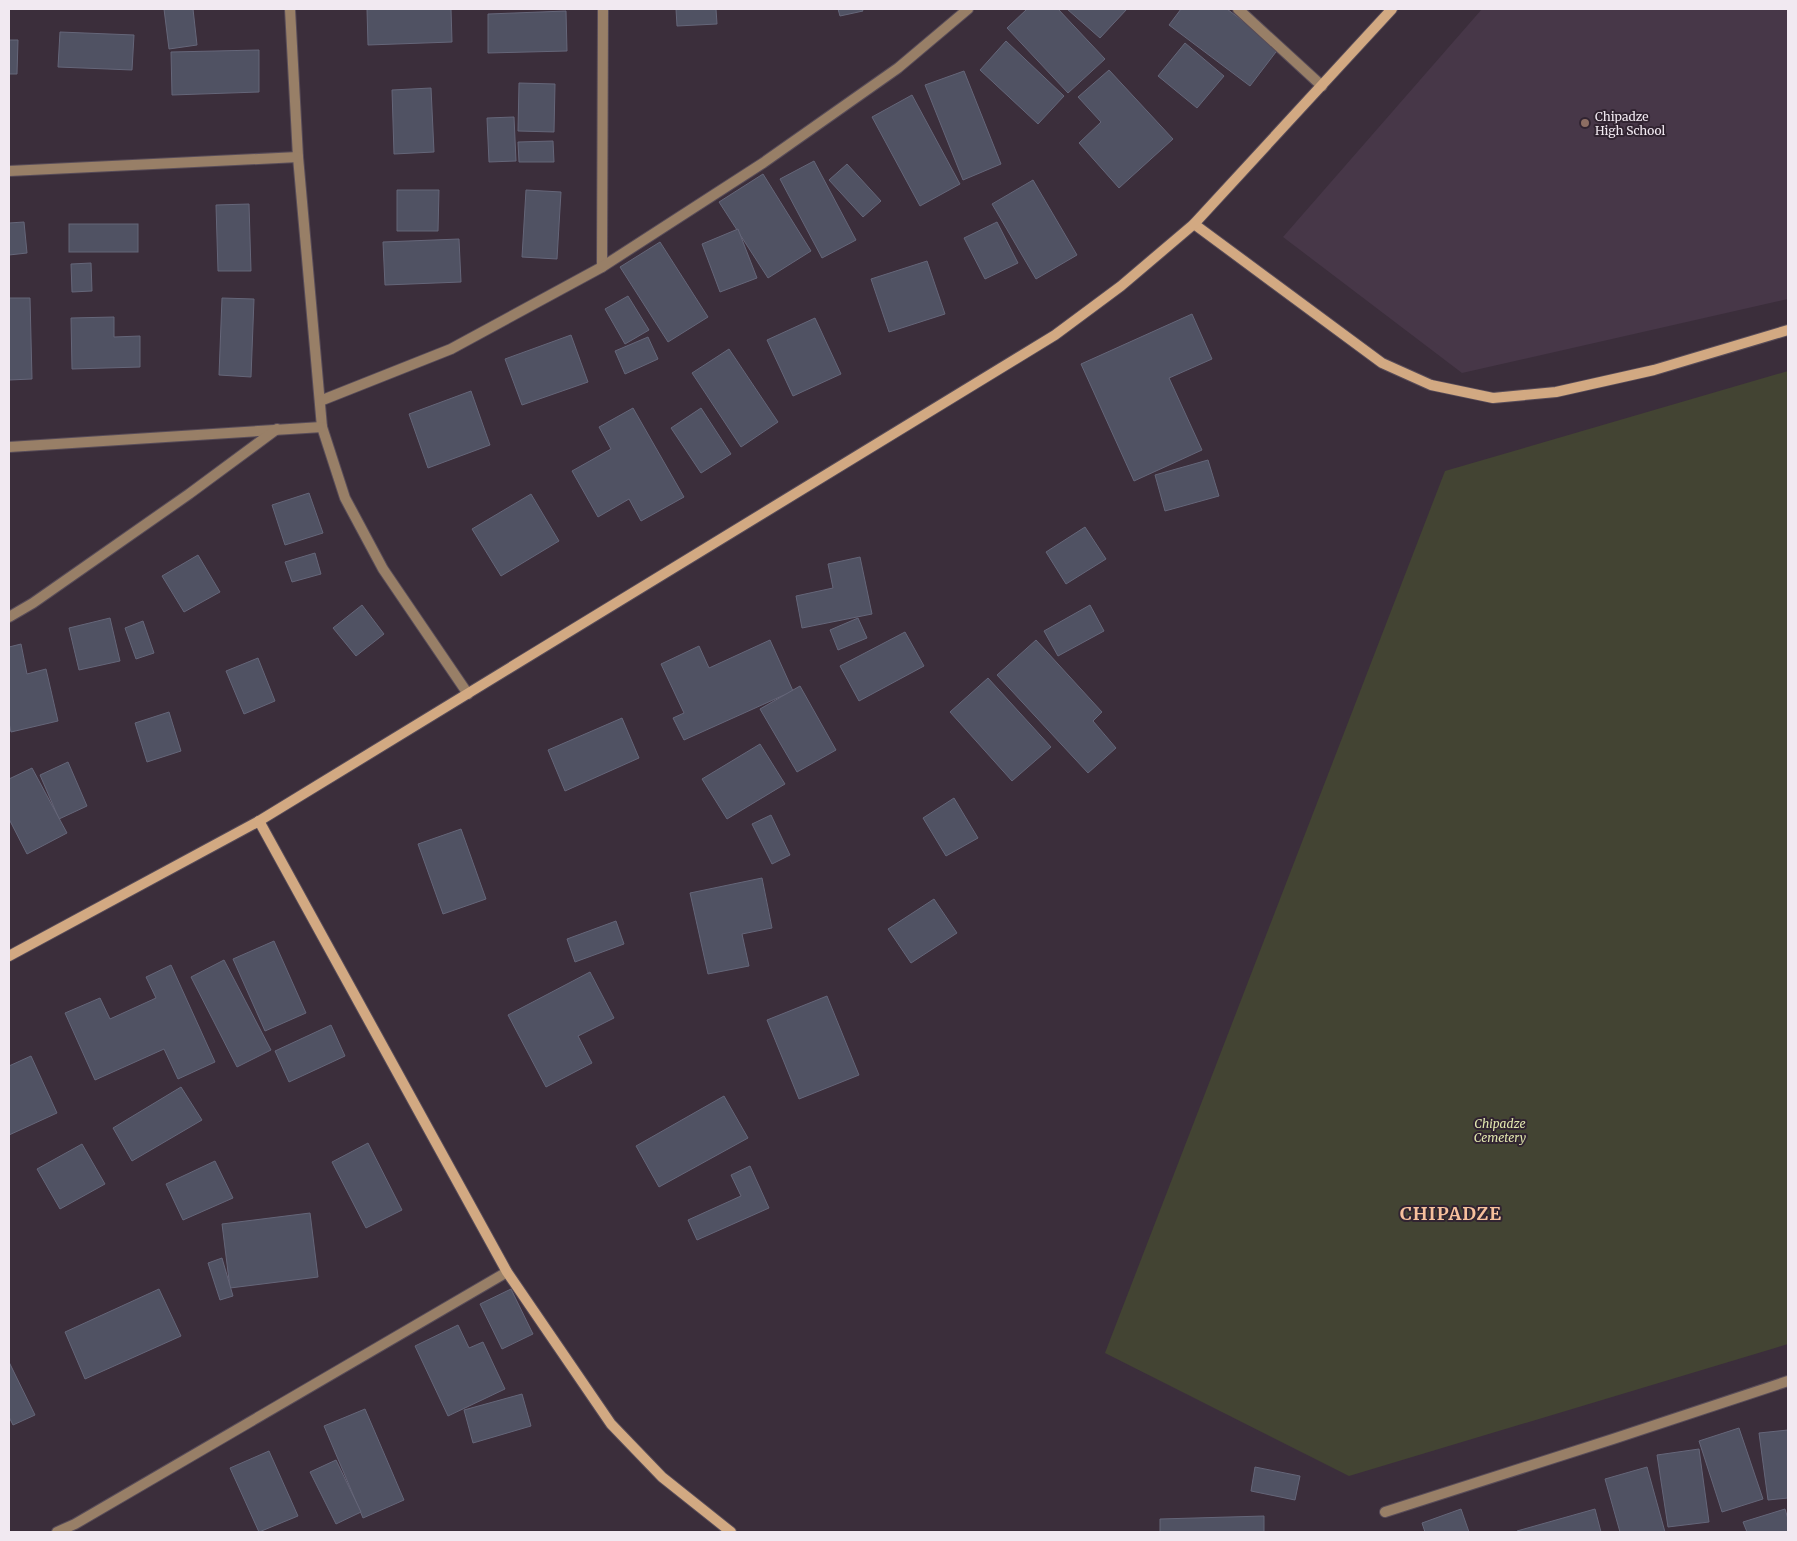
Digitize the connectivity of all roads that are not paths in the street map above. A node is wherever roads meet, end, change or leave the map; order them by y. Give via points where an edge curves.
1 (290, 9) edge
2 (603, 9) edge
3 (968, 9) edge
4 (1238, 9) edge
5 (1392, 9) edge
6 (1322, 86) junction
7 (298, 157) junction
8 (9, 171) edge
9 (1194, 224) junction
10 (602, 266) junction
11 (1788, 330) edge
12 (320, 401) junction
13 (322, 426) junction
14 (277, 430) junction
15 (9, 448) edge
16 (9, 617) edge
17 (468, 694) junction
18 (259, 820) junction
19 (9, 956) edge
20 (507, 1272) junction
21 (1788, 1380) edge
22 (1385, 1512) dead end
23 (78, 1528) edge
24 (57, 1532) edge
25 (731, 1532) edge

1 - 7 street
2 - 10 street
3 - 10 street via 898,68 763,163
4 - 6 street
5 - 6 street
6 - 9 street
7 - 8 street
7 - 12 street
9 - 11 street via 1382,363 1431,385 1493,398 1556,392 1654,370
9 - 17 street via 1122,286 1055,335
10 - 12 street via 451,349
12 - 13 street
13 - 14 street
13 - 17 street via 345,498 383,569
14 - 15 street
14 - 16 street via 182,500
17 - 18 street
18 - 19 street
18 - 20 street
20 - 23 street
20 - 25 street via 611,1424 662,1478
21 - 22 street
23 - 24 street

